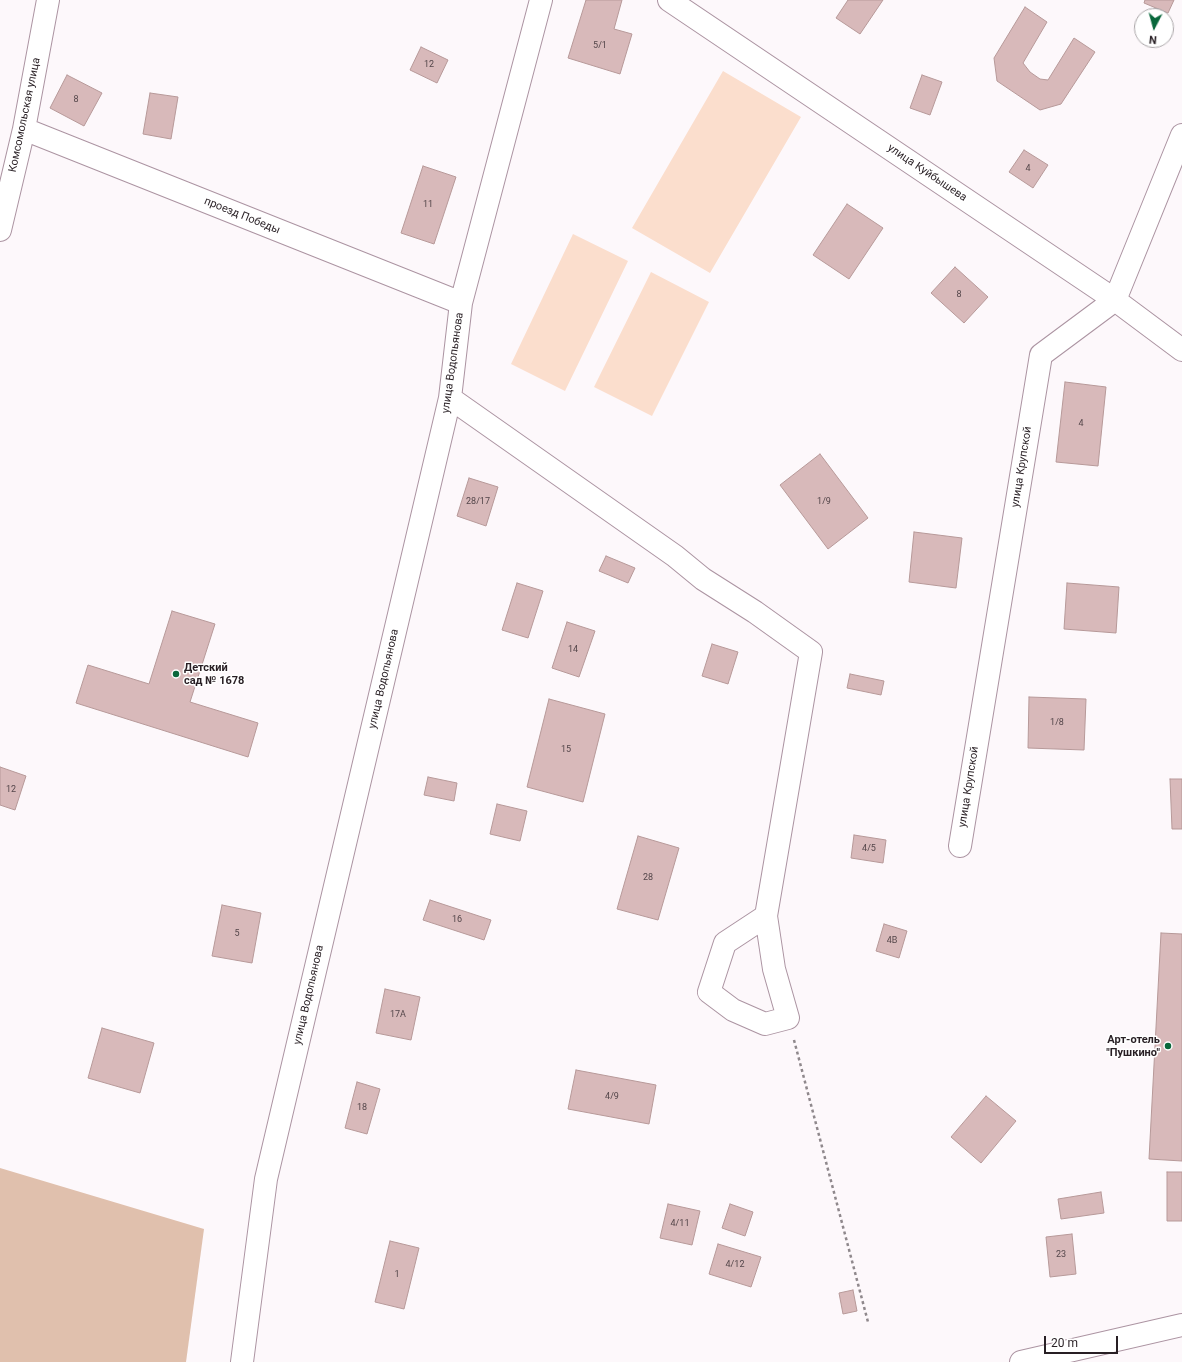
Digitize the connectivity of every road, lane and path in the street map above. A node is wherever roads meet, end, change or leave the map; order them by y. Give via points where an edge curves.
1 (48, 0) edge
2 (541, 0) edge
3 (669, 0) edge
4 (24, 129) junction
5 (1182, 135) edge
6 (0, 230) edge
7 (1116, 300) junction
8 (461, 303) junction
9 (1182, 350) edge
10 (450, 398) junction
11 (960, 846) dead end
12 (766, 916) junction
13 (788, 1018) junction
14 (868, 1322) dead end
15 (1182, 1325) edge
16 (242, 1362) edge
17 (1021, 1362) edge

1 - 4 street, Комсомольская улица
2 - 8 street, улица Водопьянова
3 - 7 street, улица Куйбышева
4 - 6 street, Комсомольская улица
4 - 8 street, проезд Победы
5 - 7 street
7 - 9 street, улица Куйбышева
7 - 11 street, улица Крупской via 1041,355
8 - 10 street, улица Водопьянова
10 - 12 street via 675,556 702,578 812,652
10 - 16 street, улица Водопьянова via 266,1179
12 - 13 street via 774,969
12 - 13 street via 725,944 709,992 733,1010 765,1024
13 - 14 path
15 - 17 street

